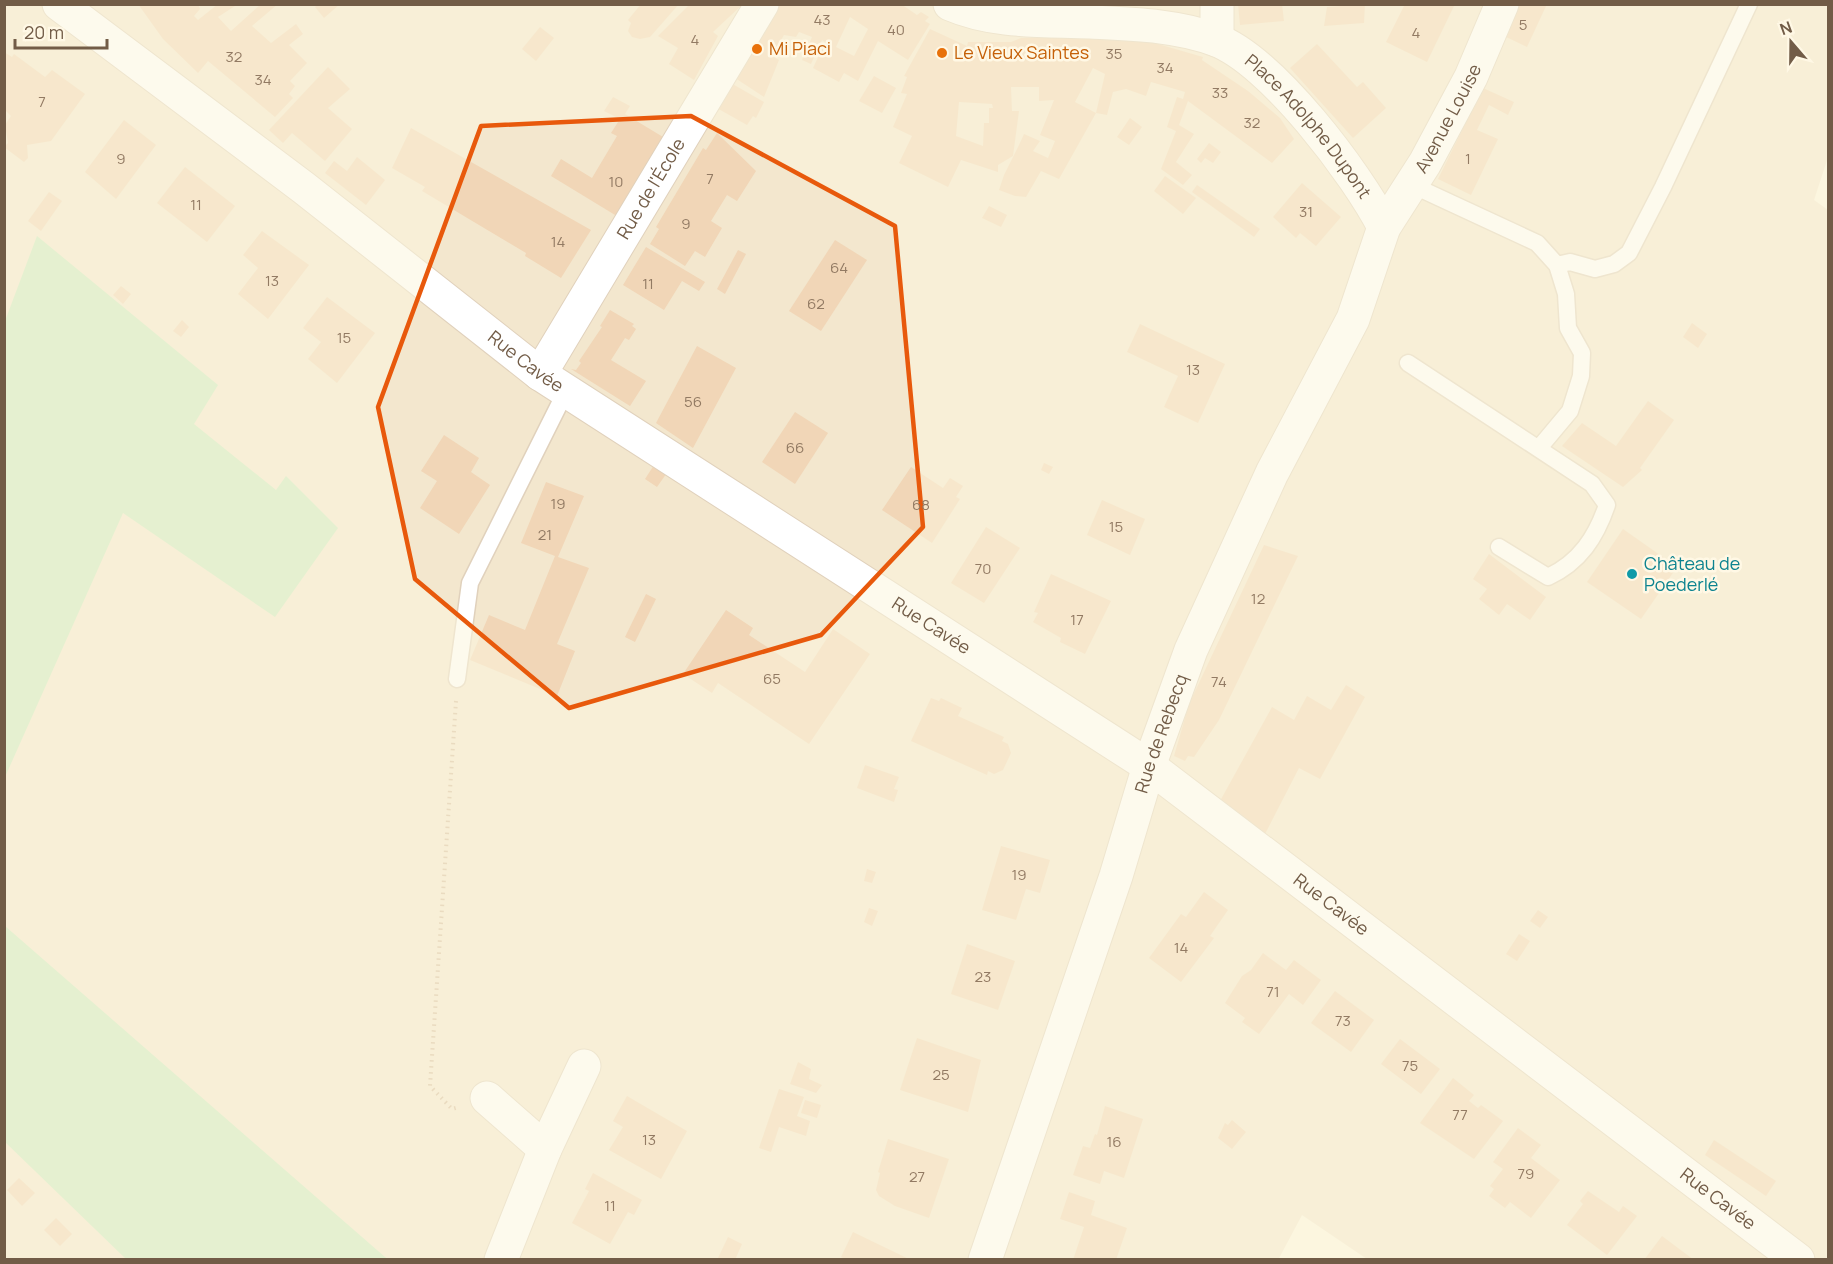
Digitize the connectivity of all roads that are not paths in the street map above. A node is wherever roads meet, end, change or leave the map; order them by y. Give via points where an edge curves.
1 (59, 4) edge
2 (762, 4) edge
3 (950, 4) edge
4 (1216, 4) edge
5 (1502, 4) edge
6 (1749, 4) edge
7 (1217, 40) junction
8 (1412, 184) junction
9 (1384, 227) junction
10 (1557, 265) junction
11 (1408, 363) dead end
12 (553, 383) junction
13 (1539, 448) junction
14 (1498, 547) dead end
15 (457, 679) road end
16 (1149, 766) junction
17 (584, 1066) dead end
18 (487, 1098) road end
19 (545, 1149) junction
20 (501, 1260) edge
21 (985, 1260) edge
22 (1798, 1260) edge

1 - 12 street, Rue Cavée via 304,188
2 - 12 street, Rue de l'École
3 - 7 street, Place Adolphe Dupont via 995,17 1177,31
4 - 7 street
5 - 8 street, Avenue Louise via 1471,76
6 - 10 lane via 1629,253 1614,264 1595,269 1570,262
7 - 9 street, Place Adolphe Dupont via 1255,65 1307,118 1370,199
8 - 9 street, Avenue Louise
8 - 10 lane via 1538,243
9 - 16 street, Rue de Rebecq via 1353,319 1272,473 1191,650
10 - 13 lane via 1566,294 1568,328 1582,353 1581,376 1570,411
11 - 13 lane
12 - 15 lane via 470,583
12 - 16 street, Rue Cavée
13 - 14 lane via 1592,484 1606,505 1597,532 1566,568 1548,577
16 - 21 street, Rue de Rebecq via 1116,876
16 - 22 street, Rue Cavée
17 - 19 street
18 - 19 street
19 - 20 street

